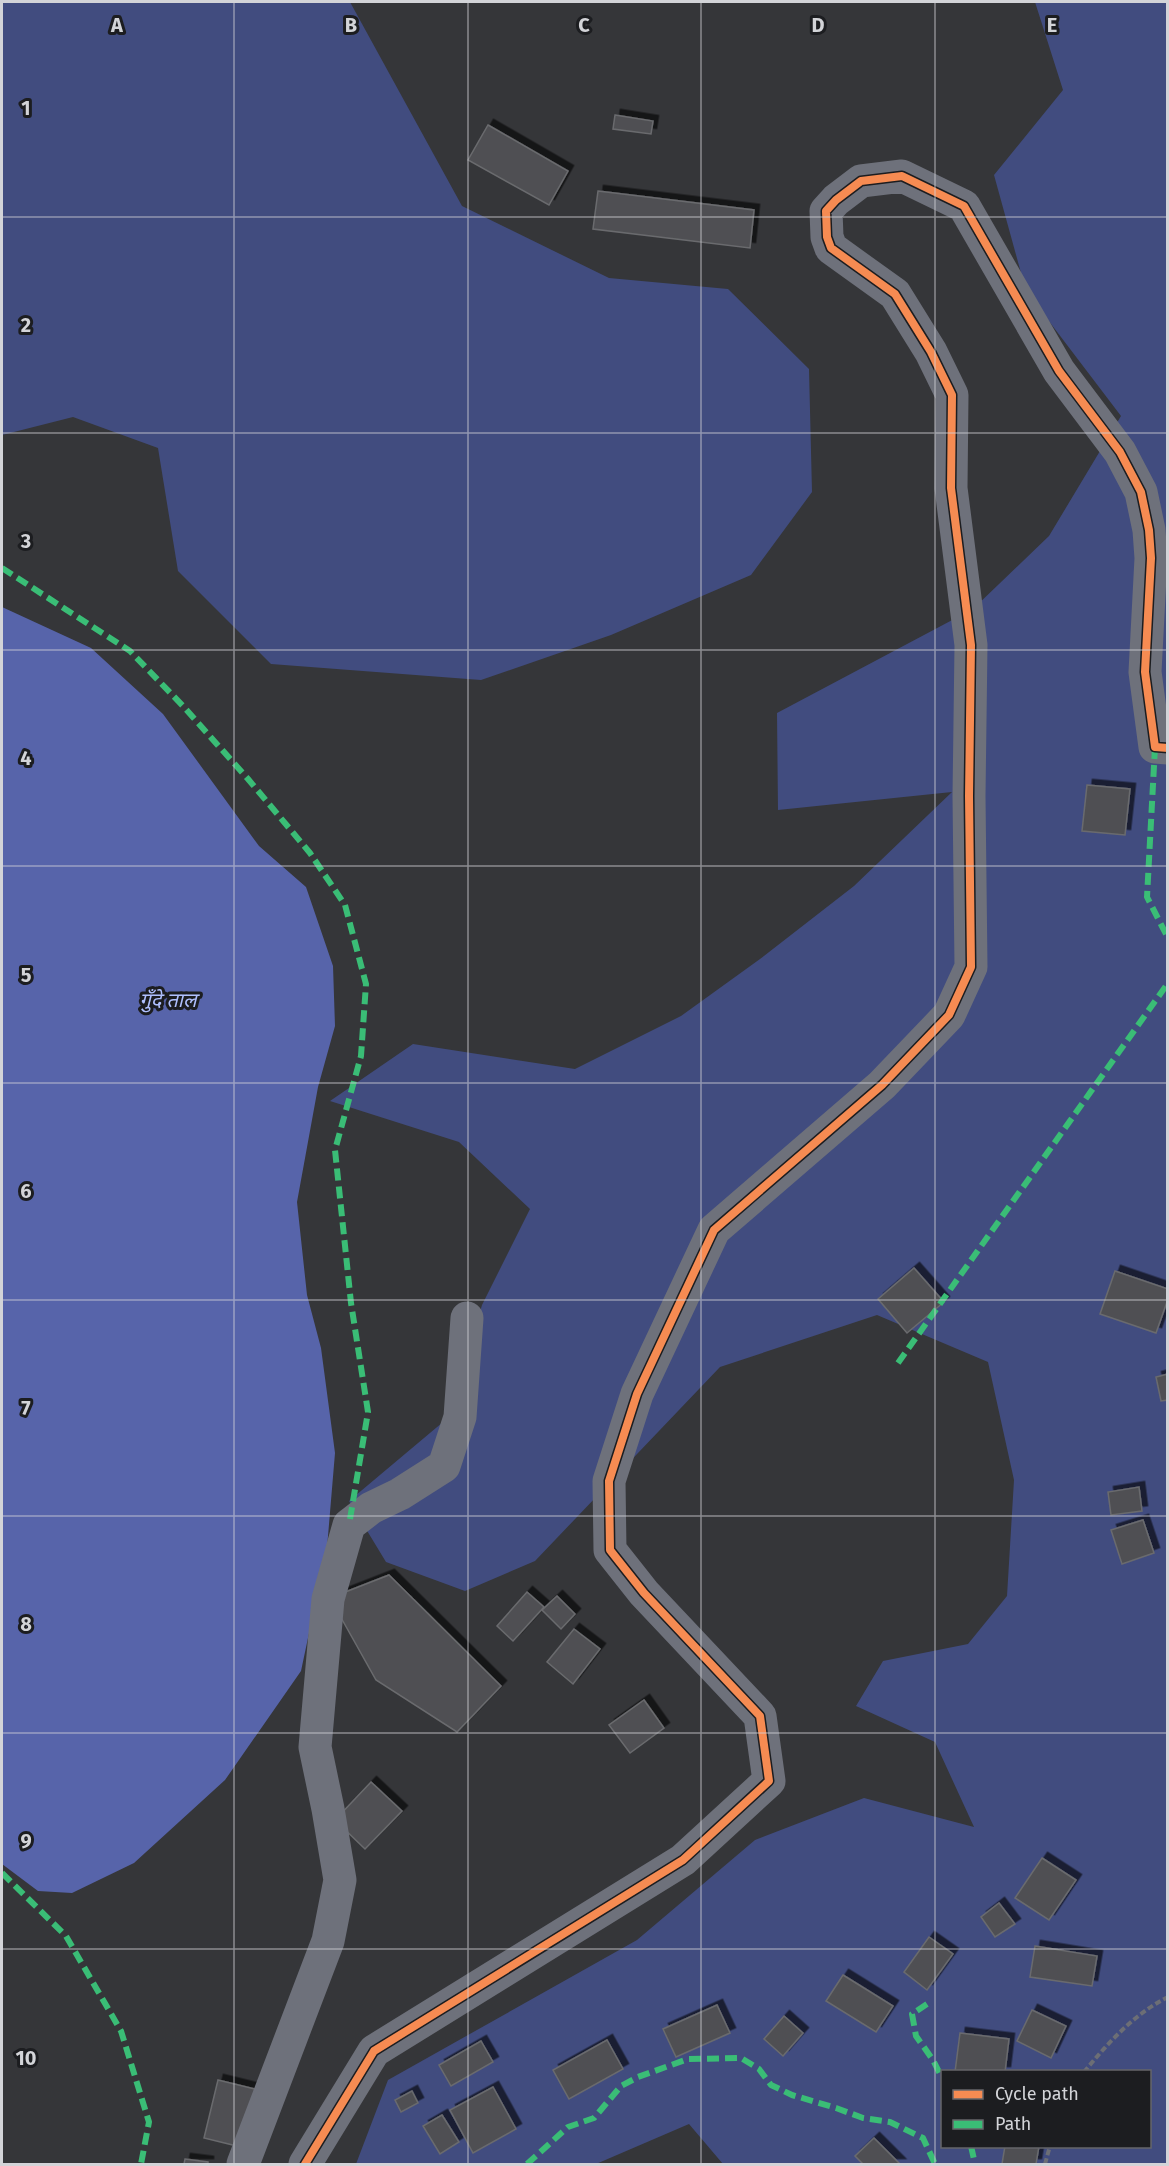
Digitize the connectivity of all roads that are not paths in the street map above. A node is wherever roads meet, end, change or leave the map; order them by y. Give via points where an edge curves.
1 (1167, 748) edge
2 (467, 1318) dead end
3 (243, 2164) edge
4 (305, 2164) edge

1 - 4 street via 1155,747 1145,672 1149,530 1141,492 1120,452 1059,371 964,207 902,176 861,181 826,211 831,248 894,294 931,352 952,395 951,488 971,645 970,967 949,1015 882,1085 714,1230 638,1394 609,1480 610,1550 644,1593 760,1716 769,1781 683,1860 374,2051
2 - 3 street via 460,1418 444,1466 349,1525 328,1599 315,1748 340,1880 328,1941

